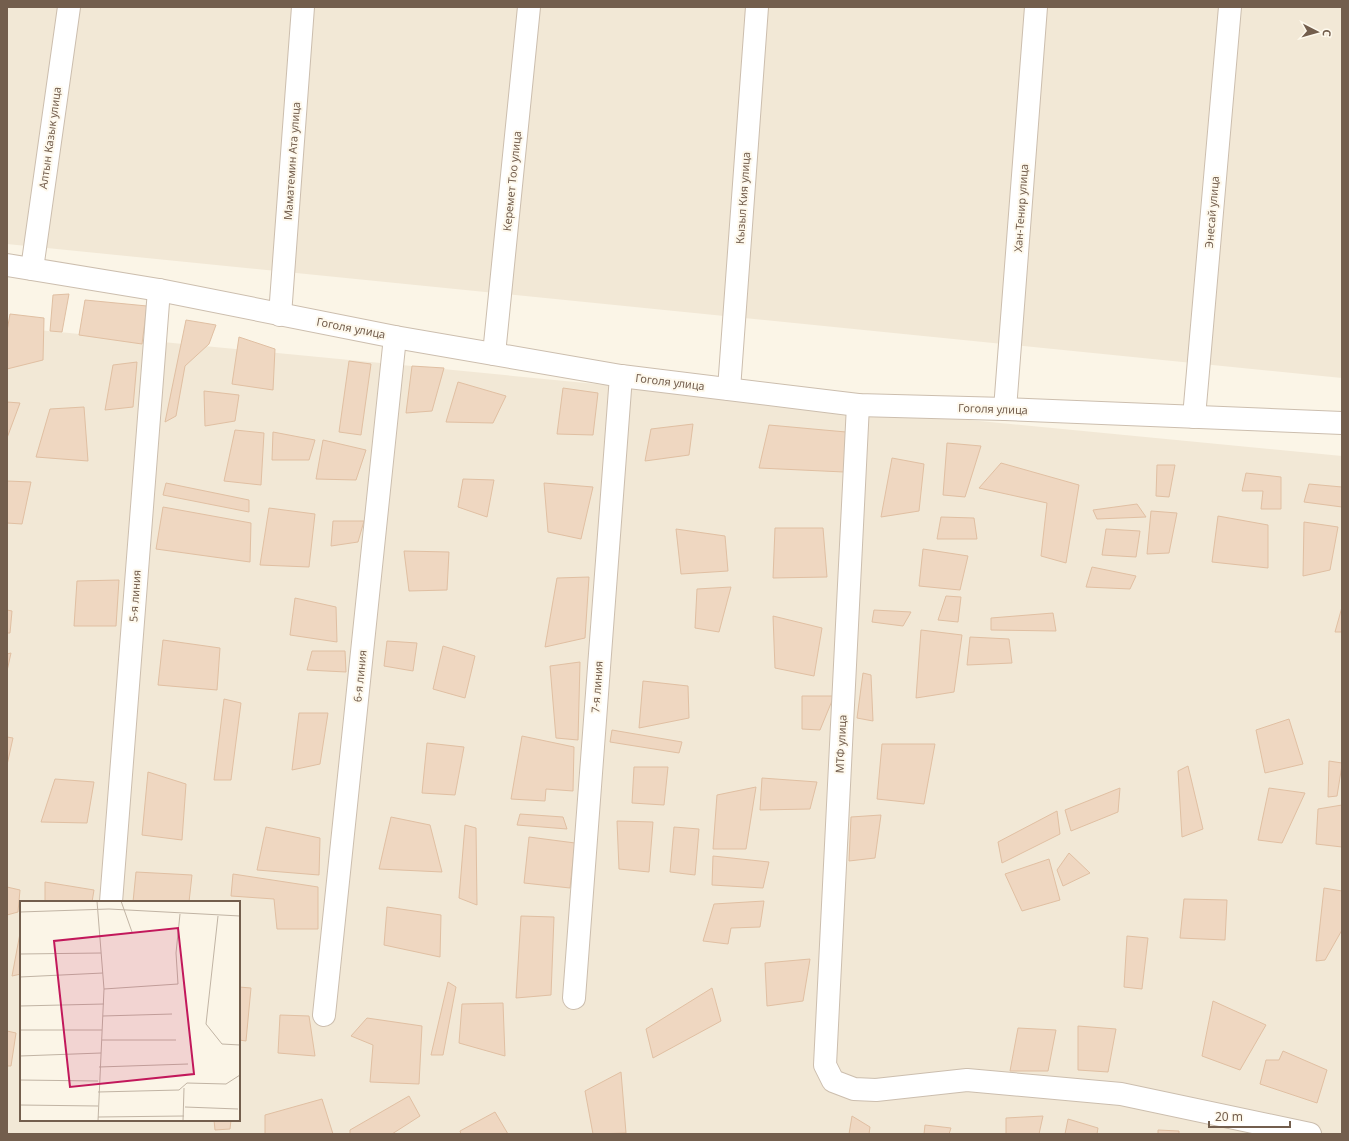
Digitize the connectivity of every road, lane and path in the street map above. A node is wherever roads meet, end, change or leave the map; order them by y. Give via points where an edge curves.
1 (69, 7) edge
2 (303, 7) edge
3 (529, 7) edge
4 (757, 7) edge
5 (1036, 7) edge
6 (1230, 7) edge
7 (7, 265) edge
8 (32, 269) junction
9 (159, 290) junction
10 (280, 315) junction
11 (395, 337) junction
12 (494, 354) junction
13 (621, 376) junction
14 (729, 389) junction
15 (858, 405) junction
16 (1005, 409) junction
17 (1194, 416) junction
18 (1342, 423) edge
19 (111, 901) edge
20 (574, 998) dead end
21 (324, 1014) dead end
22 (1310, 1134) edge

1 - 8 street, Алтын Казык улица
2 - 10 street, Маматемин Ата улица
3 - 12 street, Керемет Тоо улица
4 - 14 street, Кызыл Кия улица
5 - 16 street, Хан-Тенир улица
6 - 17 street, Энесай улица
7 - 8 street, Гоголя улица
8 - 9 street, Гоголя улица
9 - 10 street, Гоголя улица
9 - 19 street, 5-я линия
10 - 11 street, Гоголя улица
11 - 12 street, Гоголя улица
11 - 21 street, 6-я линия
12 - 13 street, Гоголя улица
13 - 14 street, Гоголя улица
13 - 20 street, 7-я линия
14 - 15 street, Гоголя улица
15 - 16 street, Гоголя улица
15 - 22 street, МТФ улица via 825,1065 833,1081 854,1089 876,1090 967,1080 1121,1094
16 - 17 street, Гоголя улица
17 - 18 street, Гоголя улица

